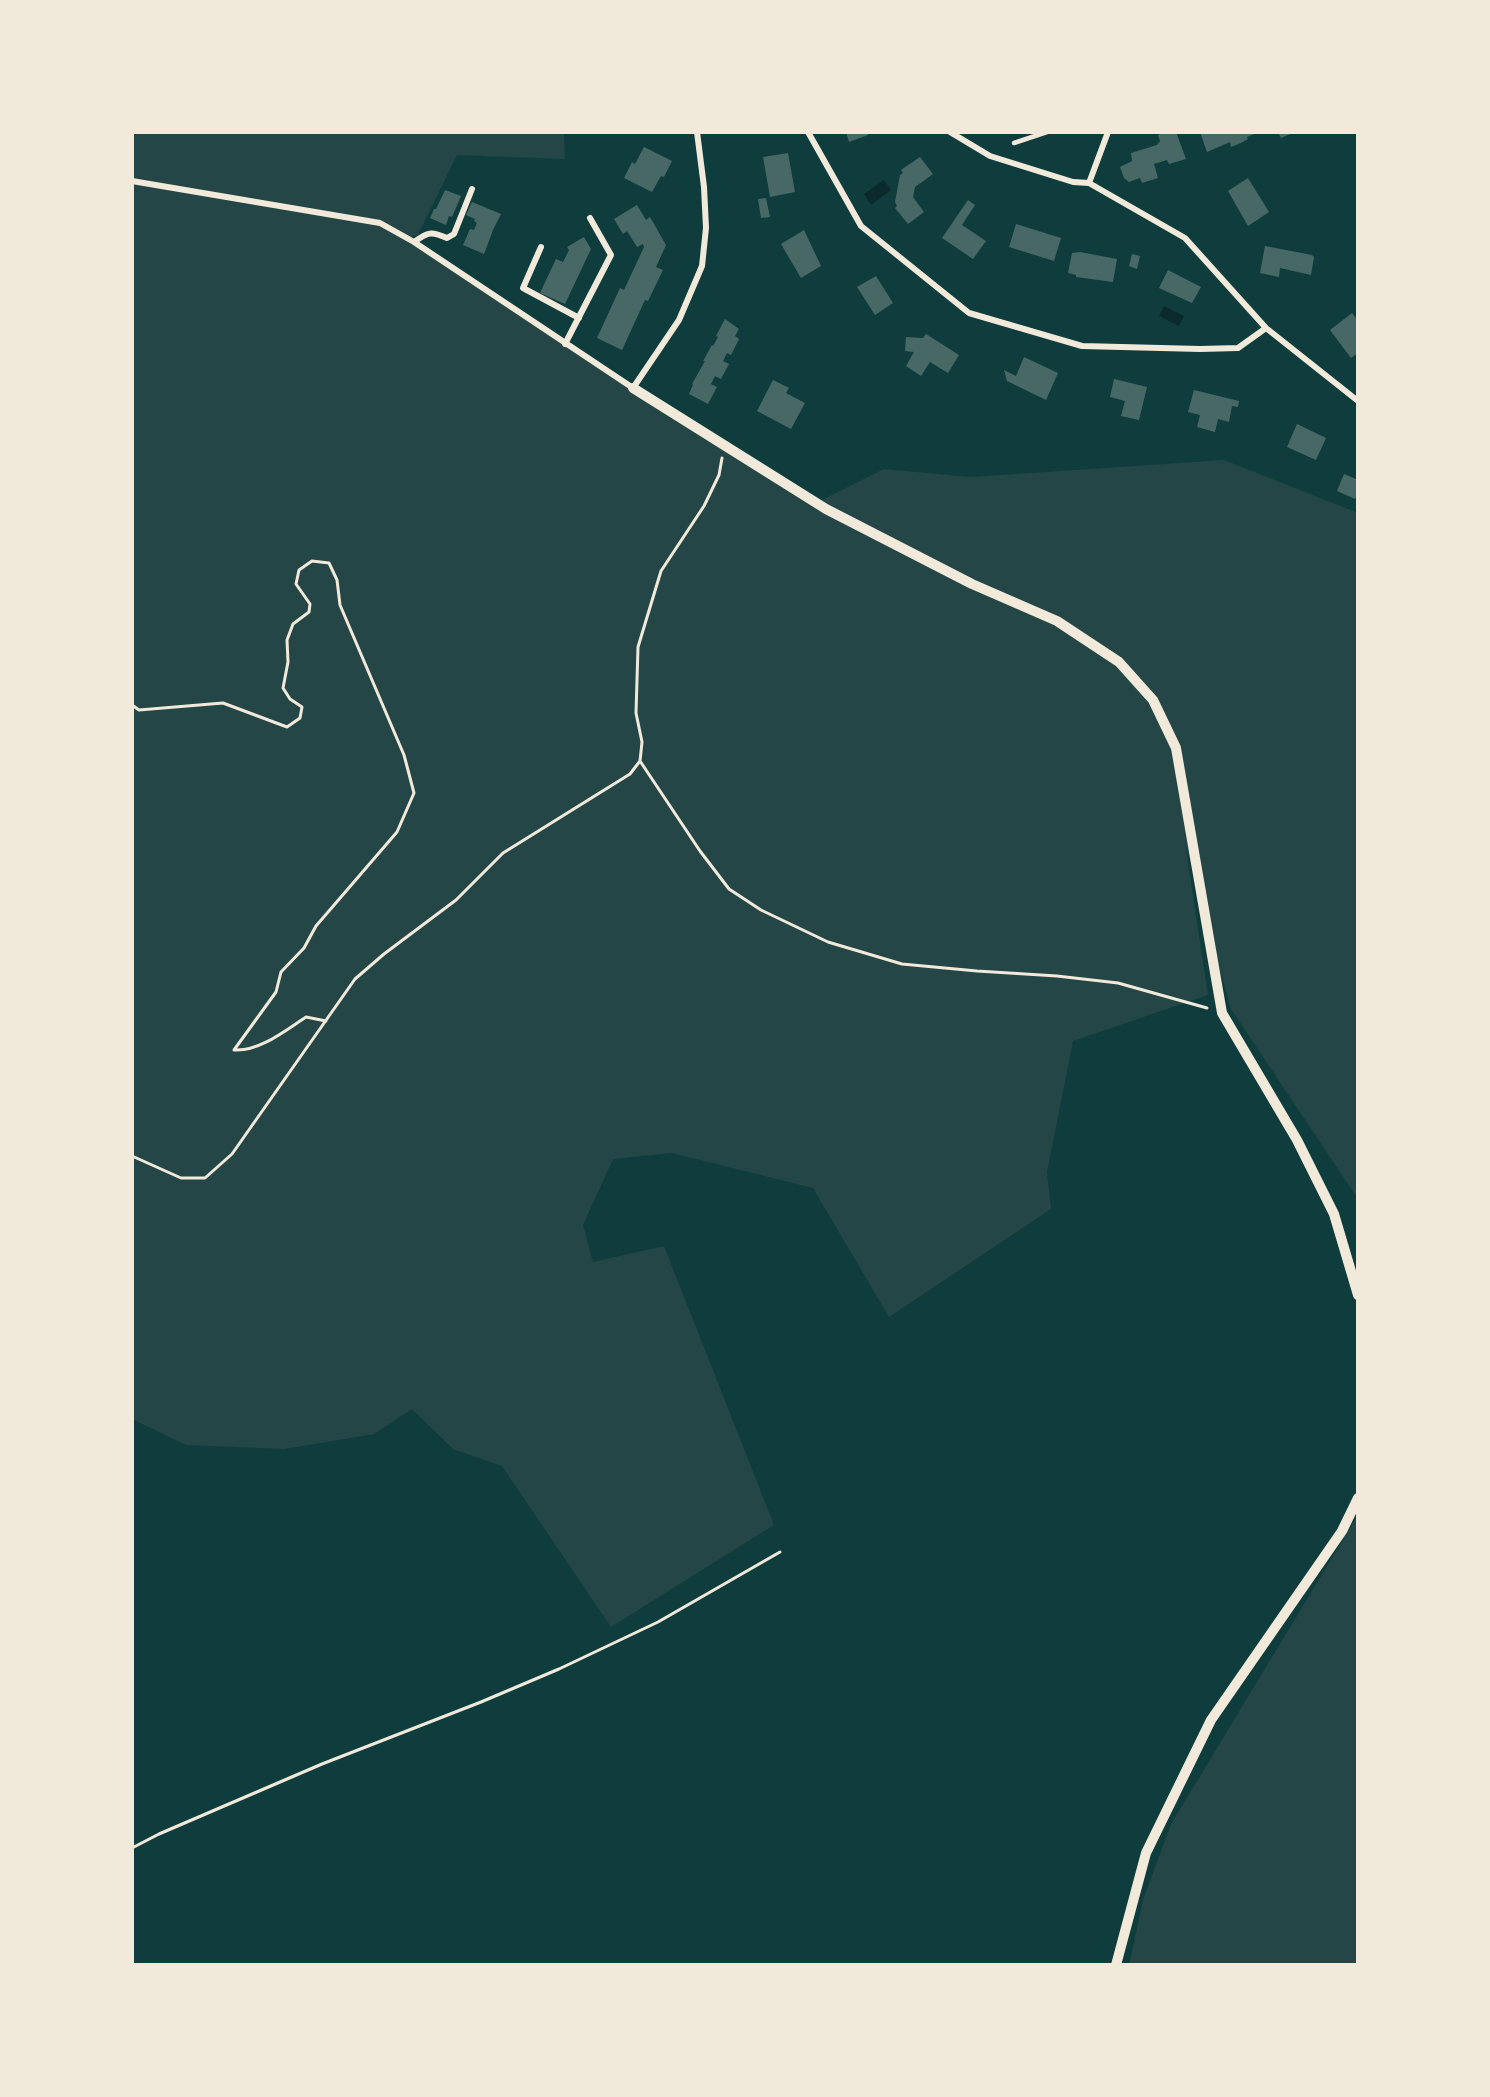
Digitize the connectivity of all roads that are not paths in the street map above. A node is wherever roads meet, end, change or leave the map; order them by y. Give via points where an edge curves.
1 (697, 132) edge
2 (808, 132) edge
3 (950, 132) edge
4 (1047, 132) edge
5 (1108, 132) edge
6 (1014, 143) dead end
7 (132, 181) edge
8 (1089, 183) junction
9 (472, 189) dead end
10 (590, 218) dead end
11 (414, 242) junction
12 (541, 247) dead end
13 (579, 318) junction
14 (1266, 328) junction
15 (565, 344) junction
16 (633, 388) junction
17 (1358, 401) edge
18 (1358, 1295) edge
19 (1358, 1498) edge
20 (1116, 1965) edge

1 - 16 street via 706,228 702,266 679,320
2 - 14 street via 861,226 969,313 1082,346 1238,348
3 - 8 street via 990,156 1072,182
4 - 6 lane
5 - 8 street
7 - 11 street via 380,223
8 - 14 street via 1185,238
9 - 11 street via 454,234 447,238 426,233
10 - 13 street via 611,255
11 - 15 street
12 - 13 street via 523,288
13 - 15 street
14 - 17 street
15 - 16 street
16 - 18 street via 826,509 1057,621 1119,662 1153,700 1176,748 1222,1013 1297,1140 1334,1214
19 - 20 street via 1342,1531 1211,1720 1146,1852

